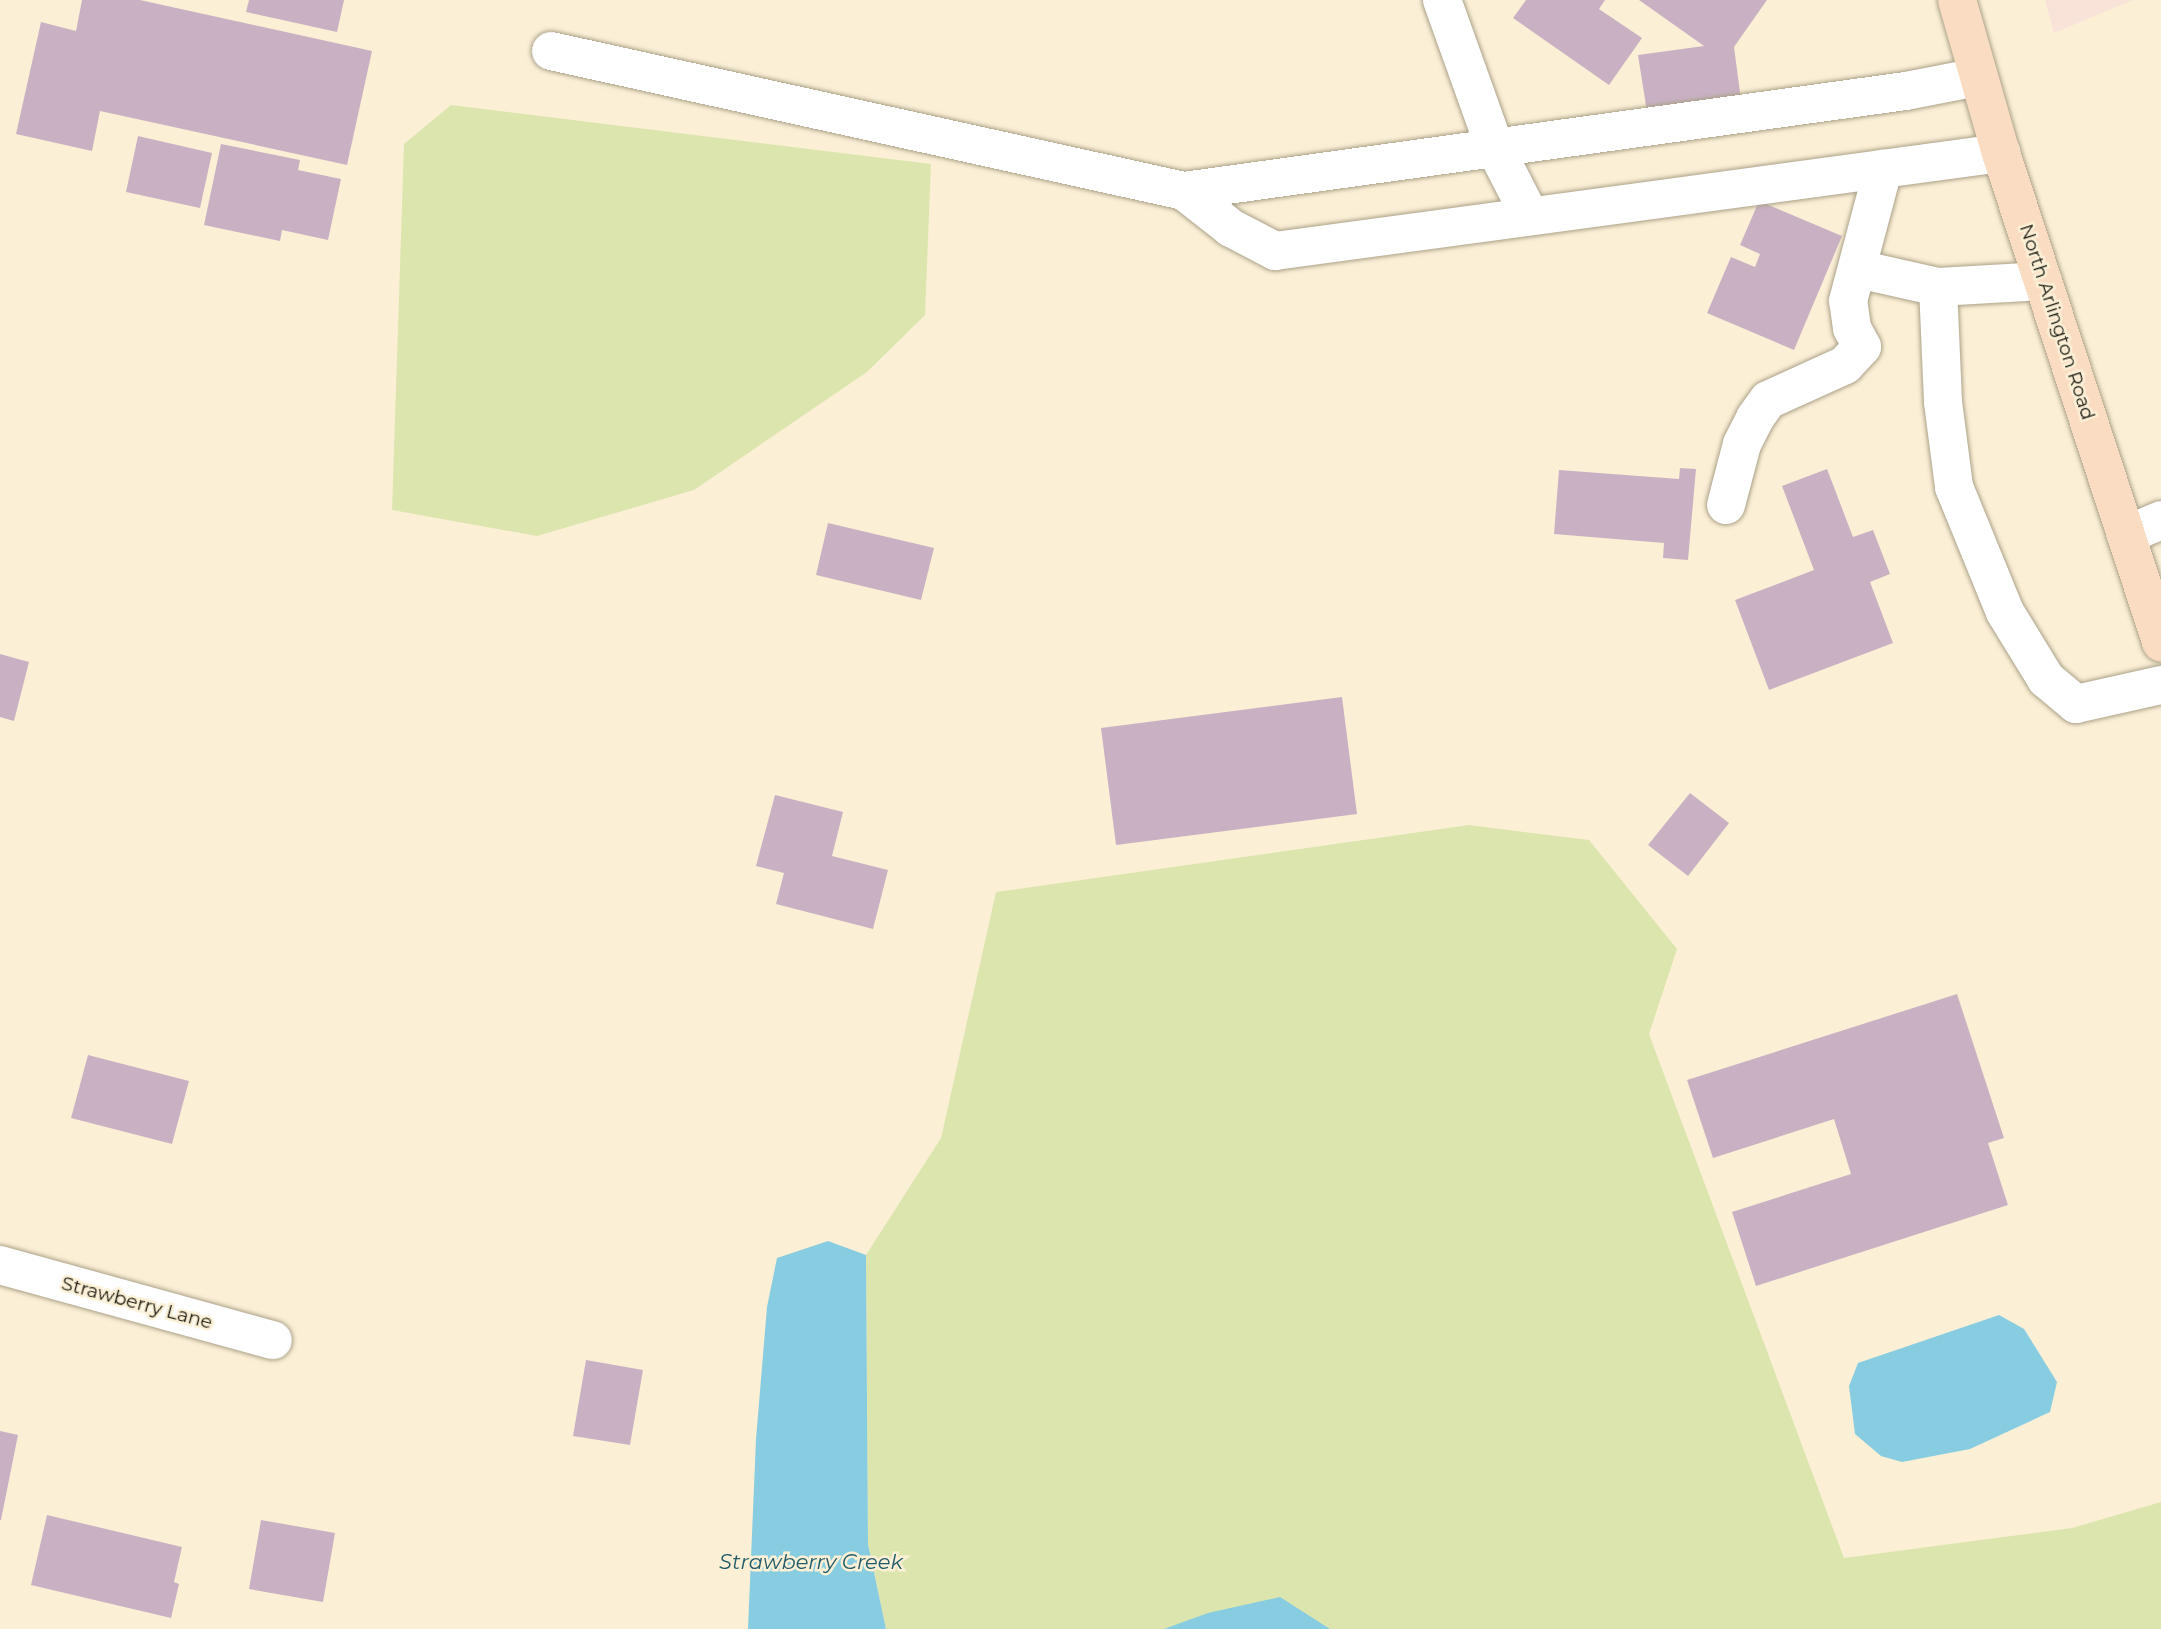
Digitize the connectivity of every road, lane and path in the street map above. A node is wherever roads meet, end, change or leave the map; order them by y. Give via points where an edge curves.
1 (1442, 0) edge
2 (1957, 0) edge
3 (551, 51) dead end
4 (1978, 77) junction
5 (1495, 148) junction
6 (2001, 153) junction
7 (1883, 169) junction
8 (1184, 191) junction
9 (1530, 216) junction
10 (1858, 269) junction
11 (2043, 281) junction
12 (1938, 288) junction
13 (1726, 505) dead end
14 (2161, 520) edge
15 (2126, 535) junction
16 (2161, 642) edge
17 (2161, 685) edge
18 (0, 1265) edge
19 (274, 1340) dead end

1 - 5 street
2 - 4 main road, North Arlington Road
3 - 8 street
4 - 5 street via 1906,92
4 - 6 main road, North Arlington Road
5 - 8 street
5 - 9 street
6 - 7 street
6 - 11 main road, North Arlington Road
7 - 9 street
7 - 10 street
8 - 9 street via 1231,228 1275,251
10 - 12 street
10 - 13 street via 1848,301 1852,328 1862,347 1845,365 1768,400 1742,444
11 - 12 street
11 - 15 main road, North Arlington Road
12 - 17 street via 1943,402 1954,487 2005,612 2046,679 2076,705
14 - 15 street
15 - 16 main road, North Arlington Road
18 - 19 street, Strawberry Lane

